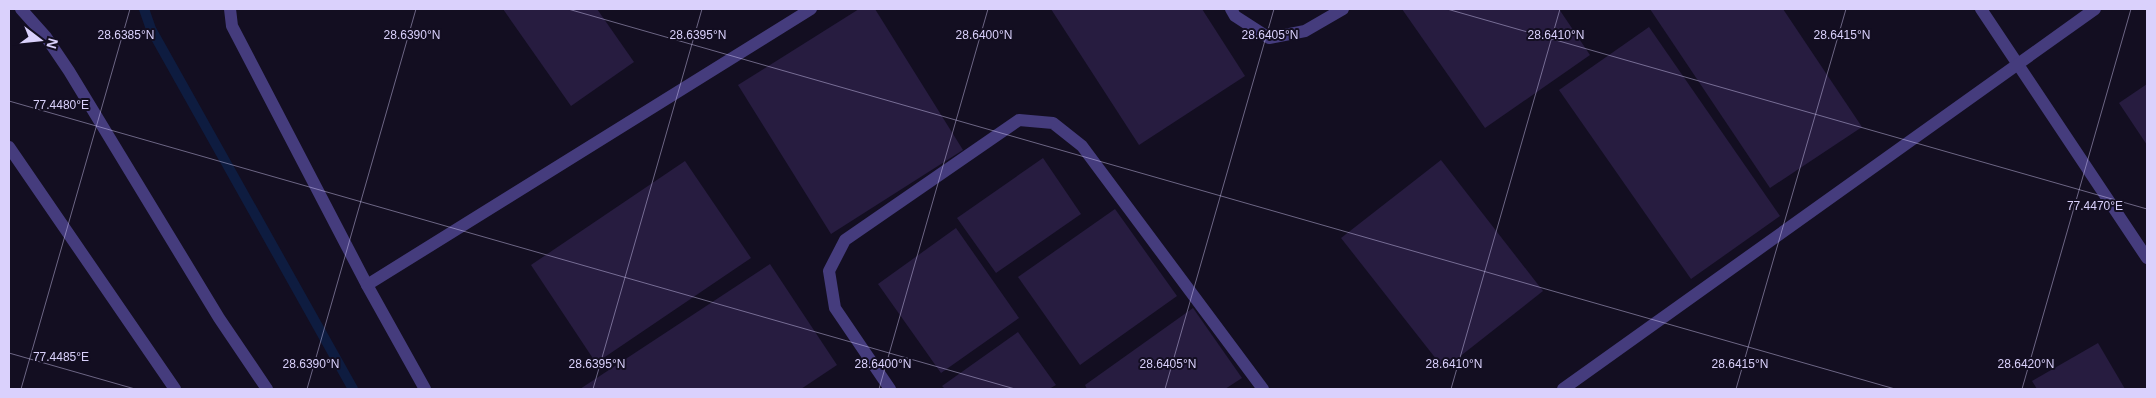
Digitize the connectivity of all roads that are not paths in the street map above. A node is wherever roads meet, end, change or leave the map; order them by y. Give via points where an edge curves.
1 (21, 9) edge
2 (230, 9) edge
3 (811, 9) edge
4 (1231, 9) edge
5 (1343, 9) edge
6 (1981, 9) edge
7 (2096, 9) edge
8 (2018, 64) junction
9 (9, 147) edge
10 (2147, 258) edge
11 (367, 285) junction
12 (175, 389) edge
13 (267, 389) edge
14 (425, 389) edge
15 (890, 389) edge
16 (1263, 389) edge
17 (1563, 389) edge

1 - 13 street via 46,37 69,71 219,318
2 - 11 street via 232,26
3 - 11 street
4 - 5 street via 1235,16 1269,38 1305,31
6 - 8 street
7 - 8 street
8 - 10 street
8 - 17 street
9 - 12 street
11 - 14 street
15 - 16 street via 835,308 829,271 845,240 1019,120 1054,123 1082,146

